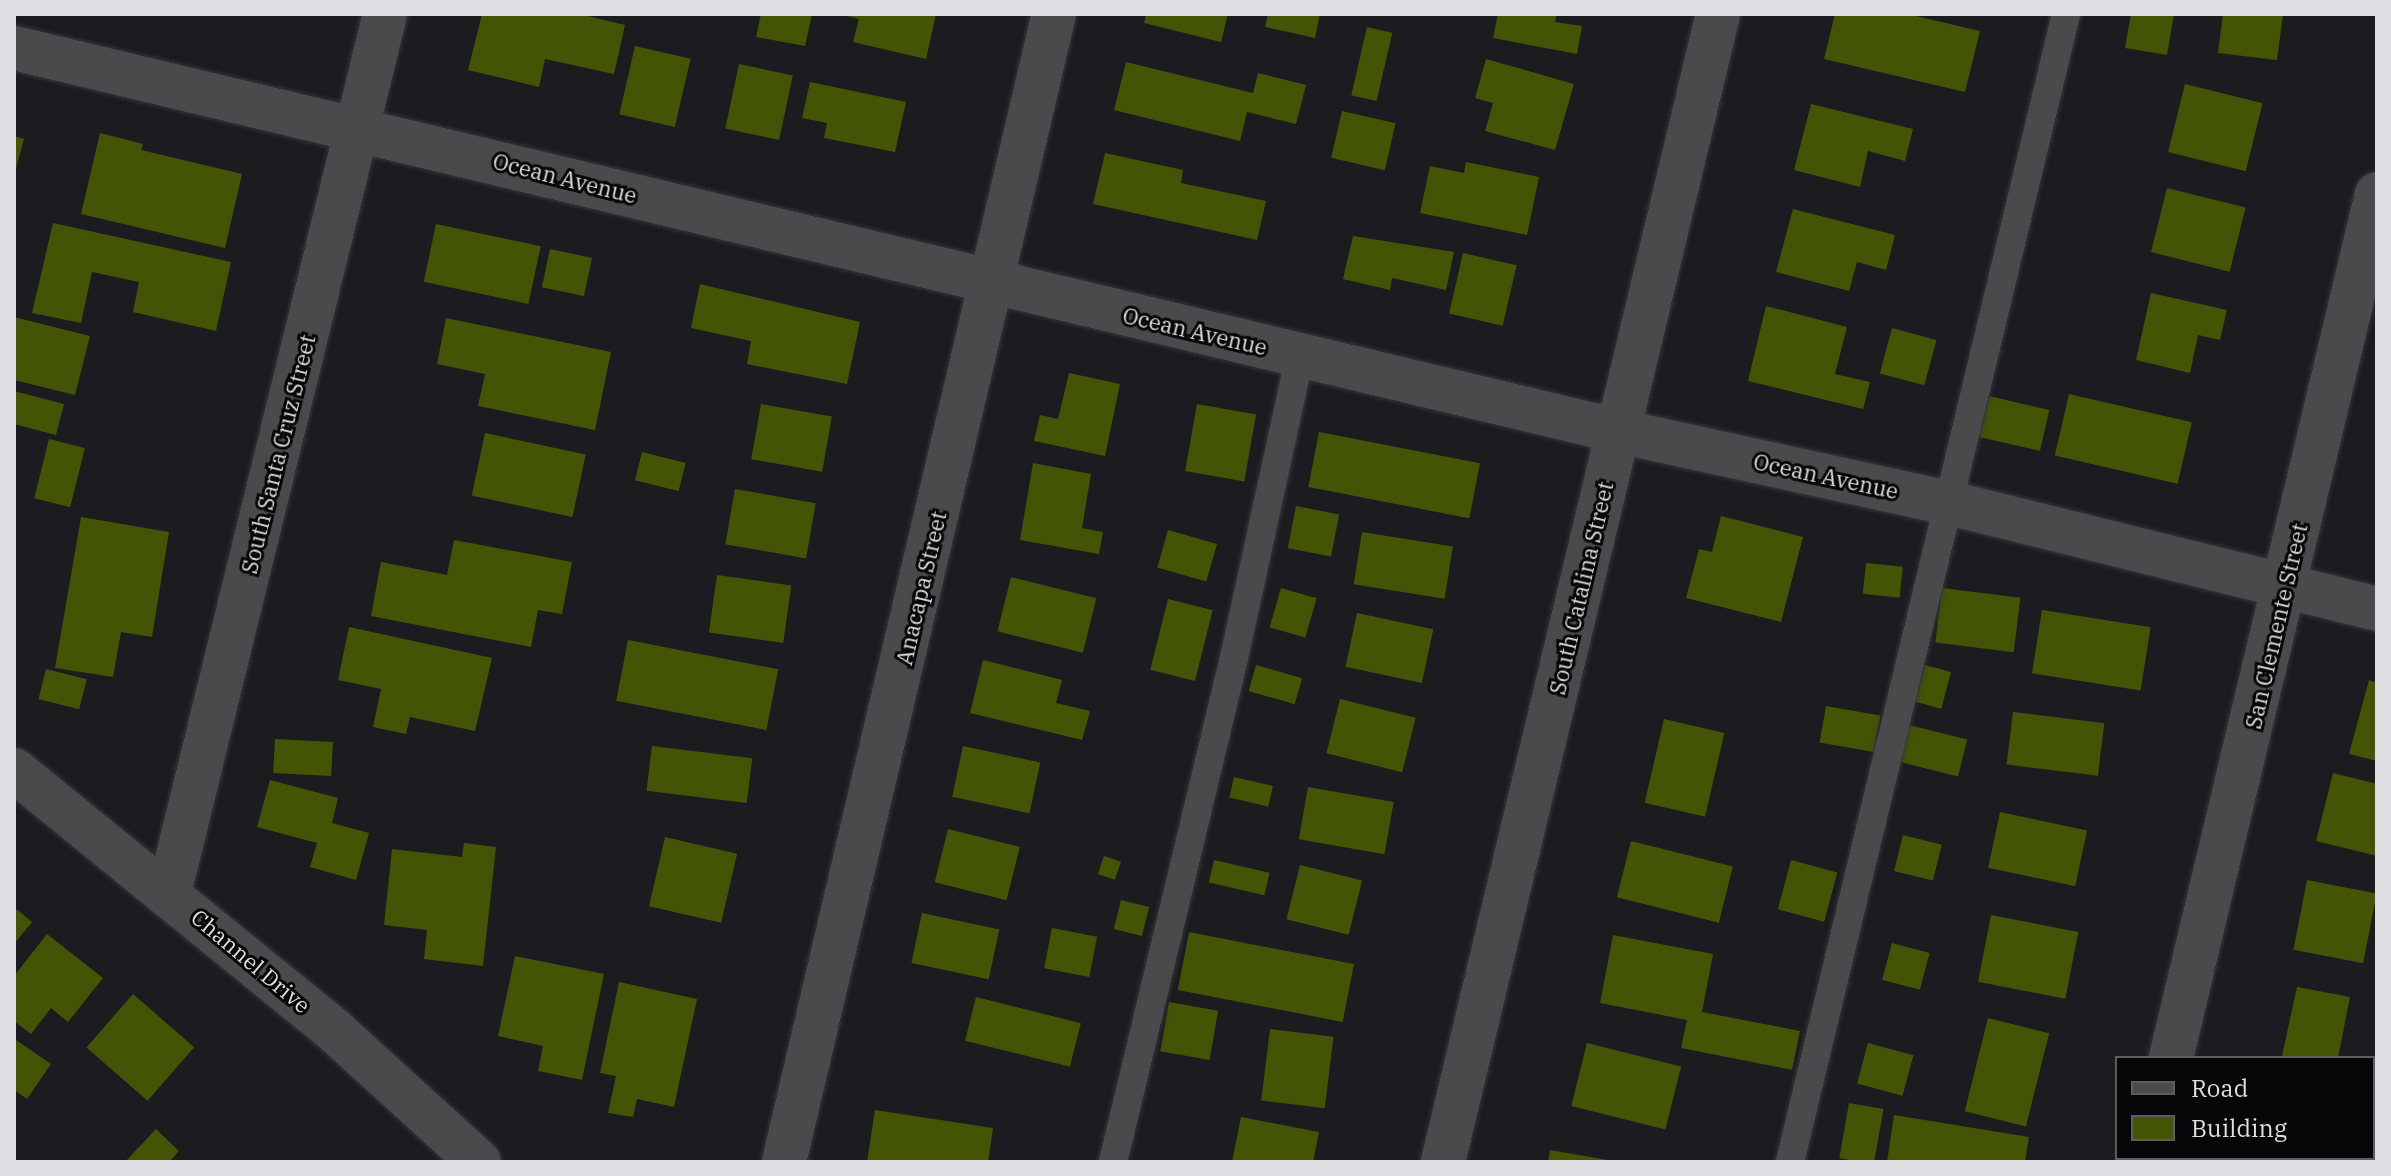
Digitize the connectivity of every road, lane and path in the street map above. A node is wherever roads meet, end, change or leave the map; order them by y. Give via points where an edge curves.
1 (385, 14) edge
2 (1054, 14) edge
3 (1718, 14) edge
4 (2066, 14) edge
5 (14, 48) edge
6 (358, 127) junction
7 (2377, 194) edge
8 (994, 283) junction
9 (1300, 356) junction
10 (1618, 431) junction
11 (1945, 502) junction
12 (2286, 588) junction
13 (2377, 609) edge
14 (14, 770) edge
15 (169, 893) junction
16 (2171, 1056) edge
17 (479, 1162) edge
18 (784, 1162) edge
19 (1113, 1162) edge
20 (1443, 1162) edge
21 (1790, 1162) edge

1 - 6 street, South Santa Cruz Street
2 - 8 street, Anacapa Street
3 - 10 street, South Catalina Street
4 - 11 lane
5 - 6 street, Ocean Avenue
6 - 8 street, Ocean Avenue
6 - 15 street, South Santa Cruz Street
7 - 12 street, San Clemente Street
8 - 9 street, Ocean Avenue
8 - 18 street, Anacapa Street
9 - 10 street, Ocean Avenue
9 - 19 lane
10 - 11 street, Ocean Avenue
10 - 20 street, South Catalina Street
11 - 12 street, Ocean Avenue
11 - 21 lane
12 - 13 street, Ocean Avenue
12 - 16 street, San Clemente Street
14 - 15 street, Channel Drive
15 - 17 street, Channel Drive via 336,1032

